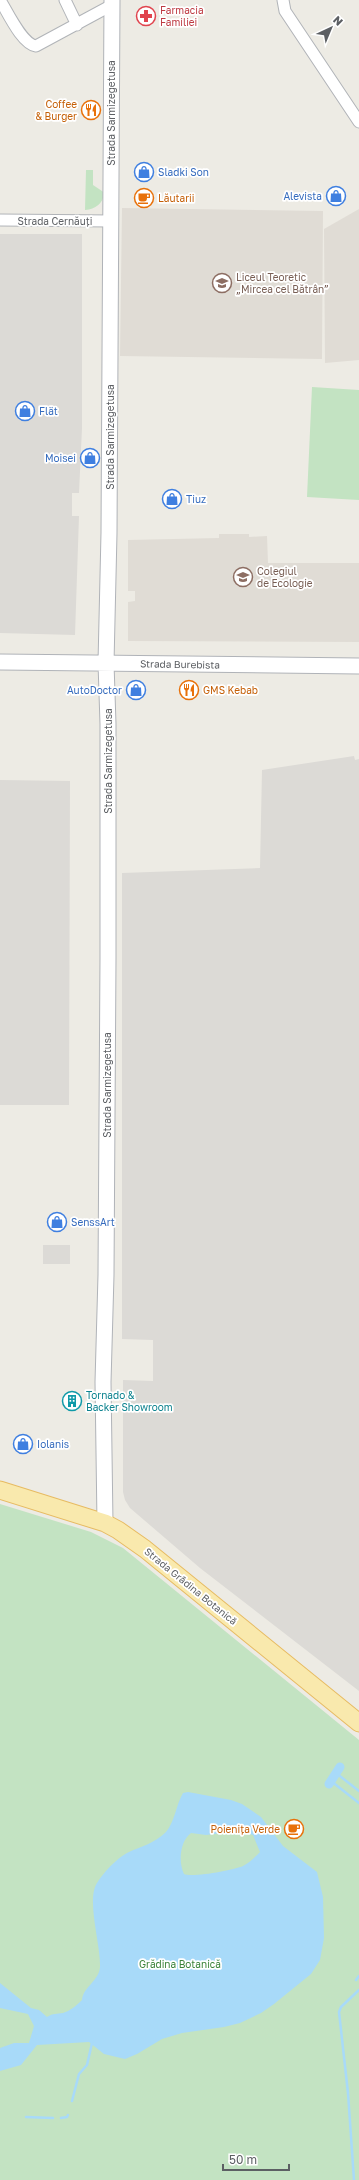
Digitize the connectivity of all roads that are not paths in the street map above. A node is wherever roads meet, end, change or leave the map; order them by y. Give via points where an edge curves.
1 (0, 0) edge
2 (65, 0) edge
3 (283, 0) edge
4 (112, 2) edge
5 (77, 25) junction
6 (359, 122) edge
7 (0, 220) edge
8 (110, 221) junction
9 (0, 662) edge
10 (106, 663) junction
11 (359, 666) edge
12 (0, 1490) edge
13 (105, 1523) junction
14 (359, 1723) edge

1 - 5 street via 31,45 42,44
2 - 5 street
3 - 6 street via 285,11
4 - 5 street
4 - 8 main road, Strada Sarmizegetusa
7 - 8 street, Strada Cernăuți
8 - 10 main road, Strada Sarmizegetusa via 109,589
9 - 10 main road, Strada Burebista
10 - 11 main road, Strada Burebista
10 - 13 main road, Strada Sarmizegetusa via 108,980 103,1382
12 - 13 main road, Strada Grădina Botanică
13 - 14 main road, Strada Grădina Botanică via 145,1549

